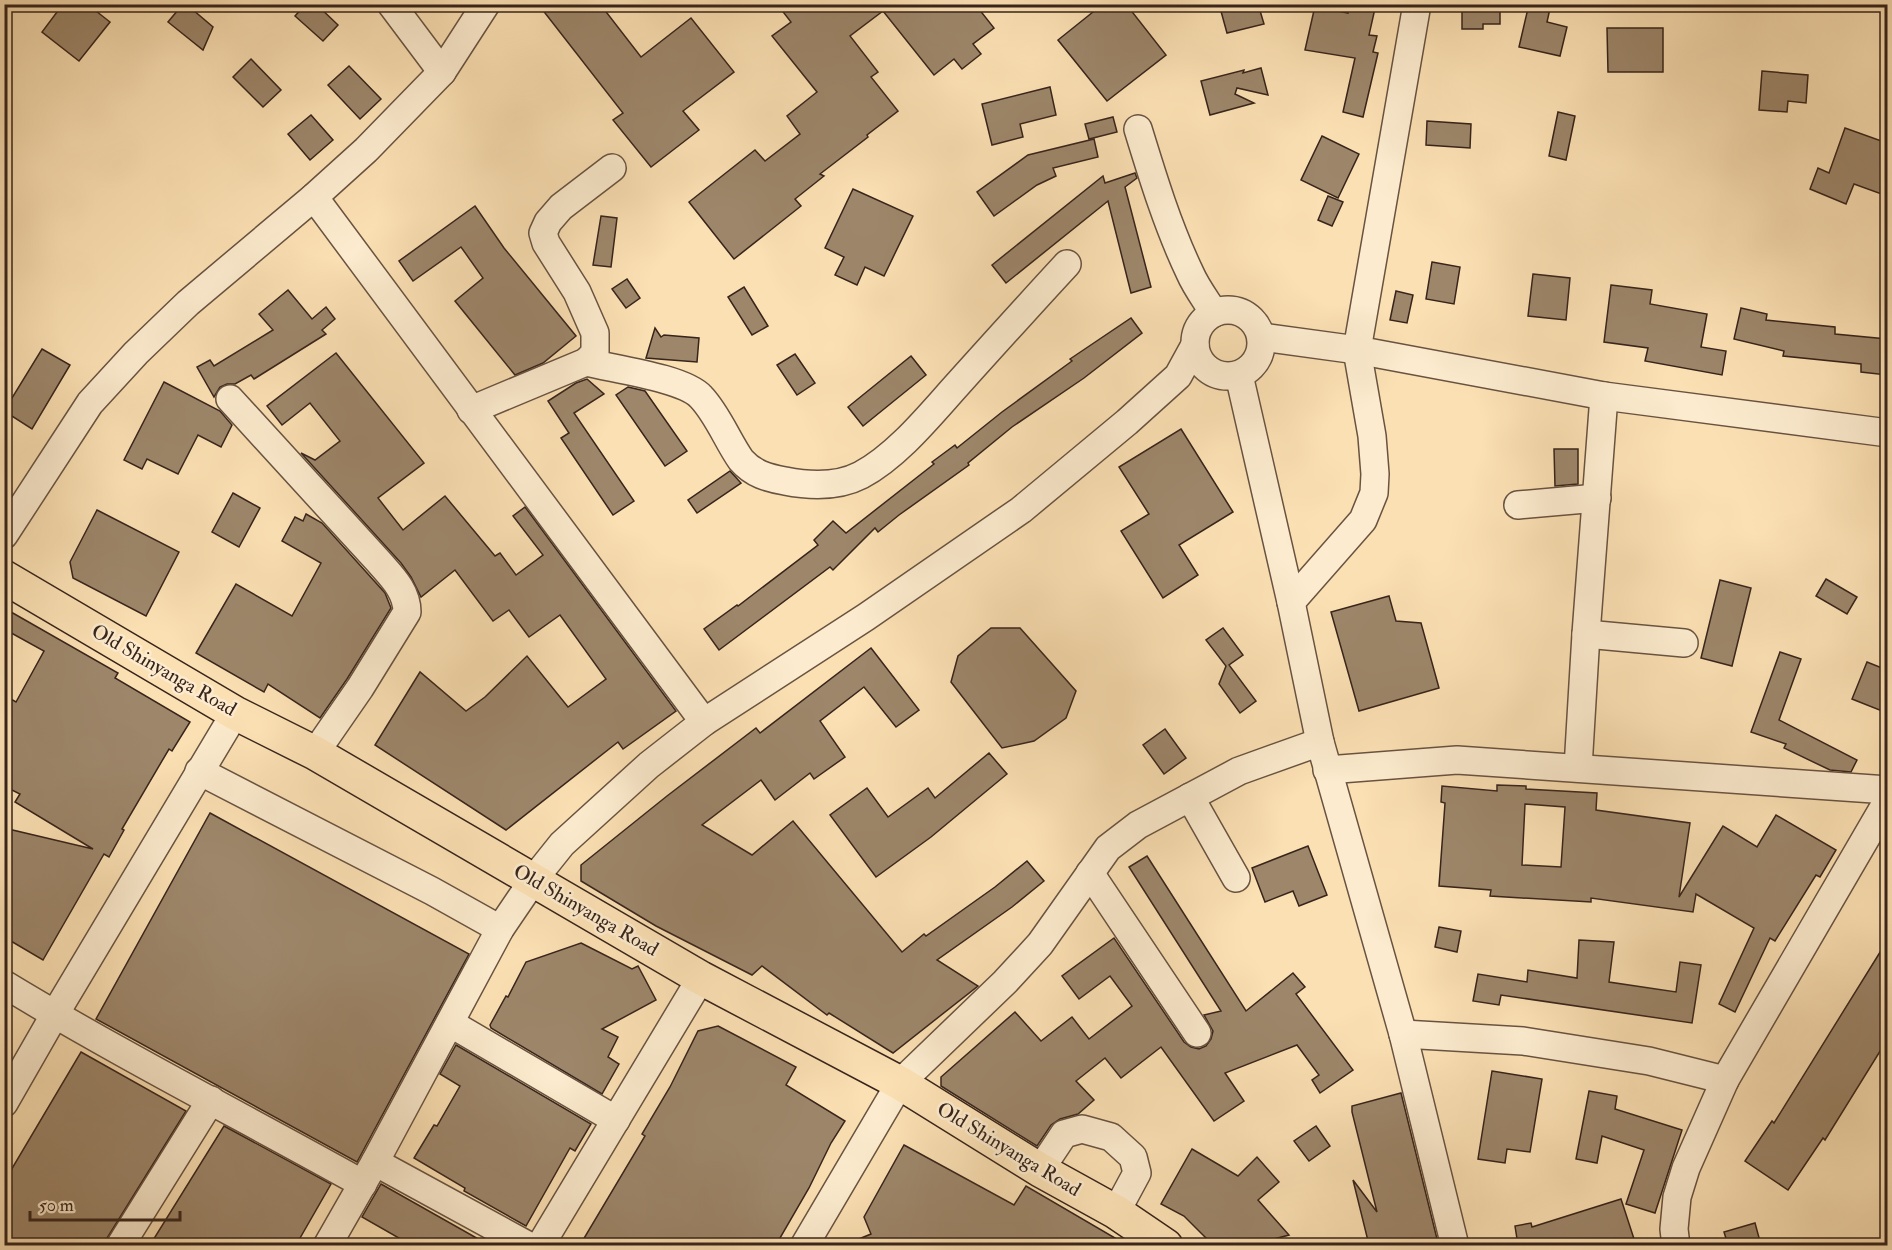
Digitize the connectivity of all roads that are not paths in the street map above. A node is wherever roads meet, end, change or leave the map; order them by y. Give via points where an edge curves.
1 (391, 4) edge
2 (486, 4) edge
3 (1417, 4) edge
4 (442, 72) junction
5 (1138, 129) dead end
6 (612, 168) dead end
7 (314, 197) junction
8 (1067, 264) dead end
9 (1214, 313) junction
10 (1261, 337) junction
11 (1195, 345) junction
12 (1357, 350) junction
13 (586, 362) junction
14 (1239, 375) junction
15 (1604, 396) junction
16 (230, 399) dead end
17 (471, 410) junction
18 (1887, 433) edge
19 (1597, 498) junction
20 (1518, 505) dead end
21 (4, 535) edge
22 (4, 577) edge
23 (1291, 602) junction
24 (1586, 634) junction
25 (1684, 643) dead end
26 (235, 713) junction
27 (704, 723) junction
28 (1320, 742) junction
29 (315, 753) junction
30 (1578, 768) junction
31 (1327, 770) junction
32 (199, 771) junction
33 (1887, 790) edge
34 (1190, 796) junction
35 (1887, 800) edge
36 (1090, 873) junction
37 (1236, 878) dead end
38 (534, 879) junction
39 (500, 929) junction
40 (701, 978) junction
41 (4, 984) edge
42 (55, 1014) junction
43 (450, 1023) junction
44 (1197, 1033) dead end
45 (1403, 1034) junction
46 (1725, 1080) junction
47 (900, 1083) junction
48 (211, 1100) junction
49 (4, 1103) edge
50 (616, 1120) junction
51 (1040, 1170) junction
52 (369, 1173) junction
53 (1116, 1212) junction
54 (120, 1245) edge
55 (327, 1245) edge
56 (529, 1245) edge
57 (540, 1245) edge
58 (804, 1245) edge
59 (1166, 1245) edge
60 (1455, 1245) edge
61 (1676, 1245) edge

1 - 4 street
2 - 4 street
3 - 12 street
4 - 7 street
5 - 9 street via 1175,240
6 - 13 street via 561,207 543,233 595,333 595,353
7 - 17 street
7 - 21 street via 188,303 136,353 90,404
8 - 13 street via 885,459 862,475 837,483 814,485 763,476 747,468 711,408 690,388
9 - 10 street via 1241,313 1253,320
9 - 11 street via 1200,326
10 - 12 street
10 - 14 street via 1258,360
11 - 14 street via 1208,370 1223,376
11 - 27 street via 1178,376 1021,510
12 - 15 street
12 - 23 street via 1375,460 1374,493 1363,520
13 - 17 street
14 - 23 street
15 - 18 street
15 - 19 street
16 - 29 street via 379,562 407,600 407,612
17 - 27 street
19 - 20 street
19 - 24 street
22 - 26 main road, Old Shinyanga Road
23 - 28 street
24 - 25 street
24 - 30 street
26 - 29 main road, Old Shinyanga Road
26 - 32 street
27 - 38 street via 649,765 562,844
28 - 31 street
28 - 34 street via 1239,771
29 - 38 main road, Old Shinyanga Road
30 - 31 street via 1457,759
30 - 33 street
31 - 45 street
32 - 39 street
32 - 42 street
34 - 36 street via 1138,825 1108,848
34 - 37 street
35 - 46 street
36 - 44 street
36 - 47 street via 1040,944
38 - 39 street
38 - 40 main road, Old Shinyanga Road
39 - 43 street
40 - 47 main road, Old Shinyanga Road
40 - 50 street
41 - 42 street
42 - 48 street
42 - 49 street
43 - 50 street
43 - 52 street
45 - 46 street via 1523,1041 1648,1061
45 - 60 street
46 - 61 street via 1677,1197
47 - 51 main road, Old Shinyanga Road
47 - 58 street
48 - 52 street
48 - 54 street
50 - 57 street
51 - 53 main road, Old Shinyanga Road
51 - 53 street via 1064,1134 1082,1129 1110,1137 1133,1157 1137,1173
52 - 55 street
52 - 56 street
53 - 59 main road, Old Shinyanga Road

